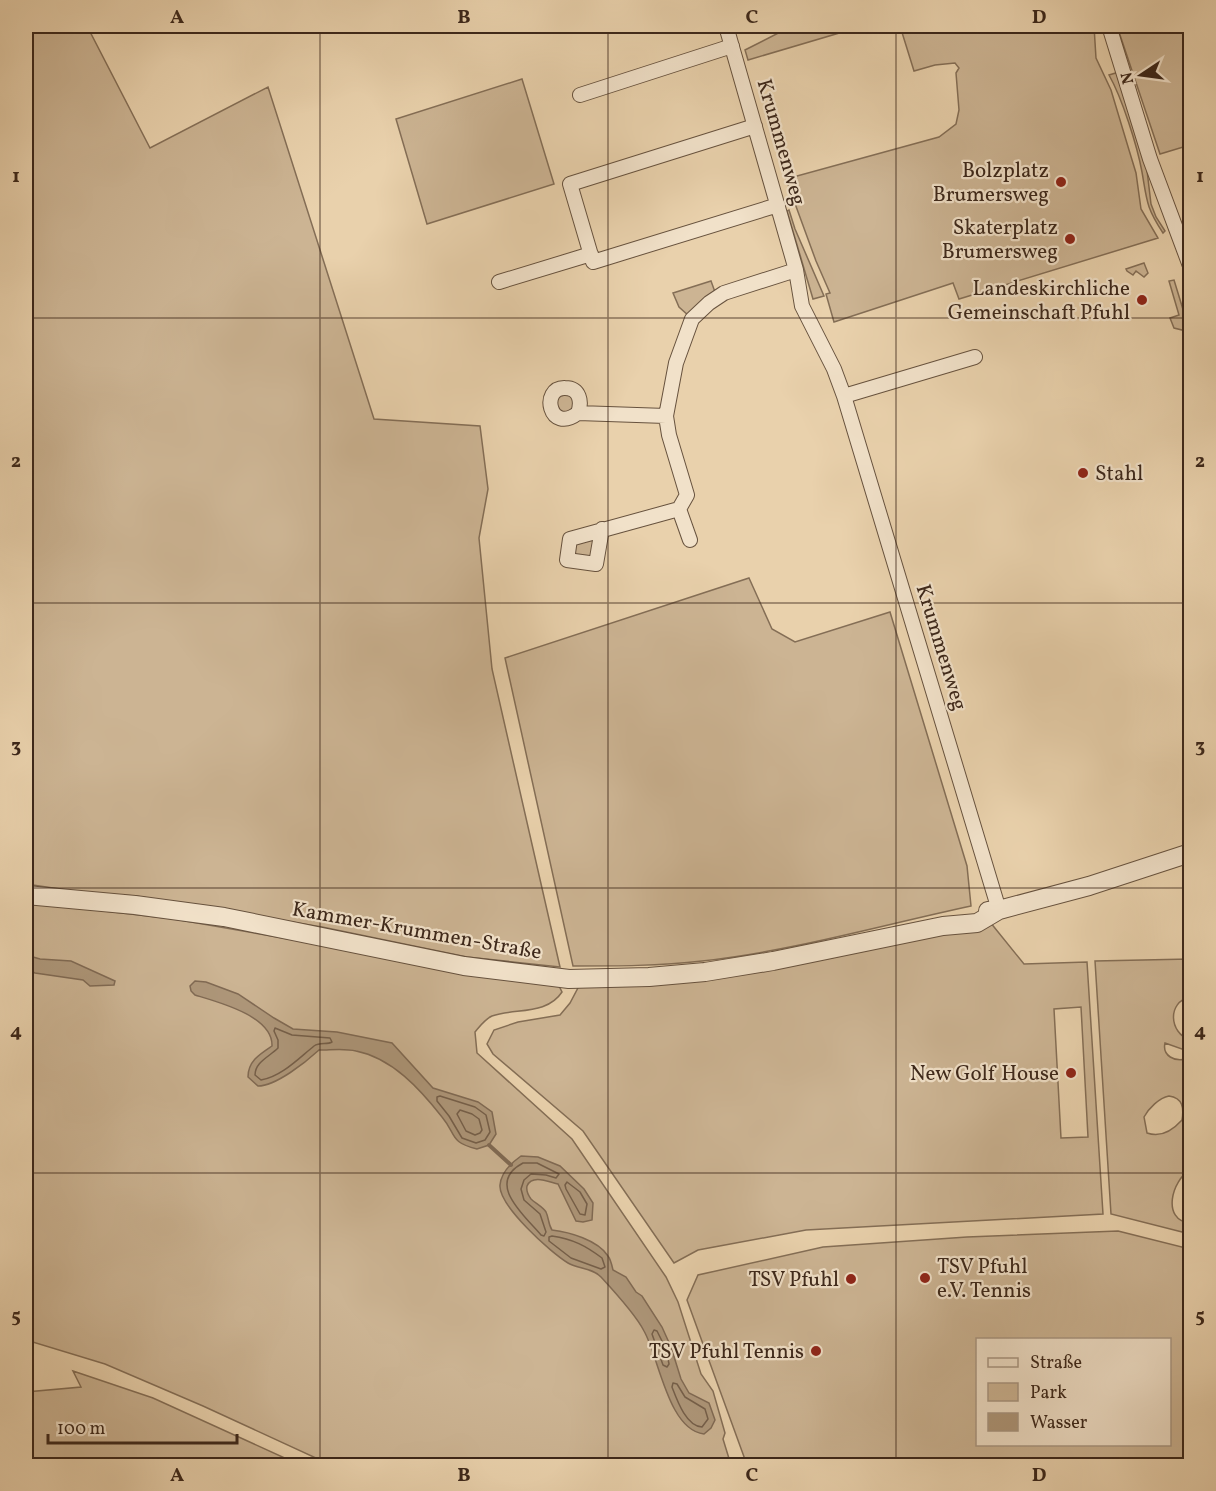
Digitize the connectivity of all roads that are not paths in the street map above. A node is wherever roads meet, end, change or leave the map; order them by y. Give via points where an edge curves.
1 (726, 26) edge
2 (1109, 26) edge
3 (732, 46) junction
4 (580, 95) dead end
5 (755, 126) junction
6 (778, 205) junction
7 (591, 254) junction
8 (1191, 266) edge
9 (796, 270) junction
10 (499, 282) dead end
11 (975, 357) dead end
12 (844, 396) junction
13 (578, 413) dead end
14 (666, 416) junction
15 (680, 509) junction
16 (602, 529) dead end
17 (690, 540) dead end
18 (1191, 854) edge
19 (26, 895) edge
20 (999, 910) junction

1 - 3 street, Krummenweg
2 - 8 street via 1150,159 1157,206 1178,236
3 - 4 street
3 - 5 street, Krummenweg
5 - 6 street, Krummenweg
5 - 7 street via 570,184
6 - 7 street via 593,262
6 - 9 street, Krummenweg
7 - 10 street
9 - 12 street, Krummenweg via 811,303 821,345
9 - 14 street via 724,292 692,319 676,363
11 - 12 street
12 - 20 street, Krummenweg
13 - 14 street
14 - 15 street via 687,495
15 - 16 street
15 - 17 street
18 - 20 street, Kammer-Krummen-Straße
19 - 20 street, Kammer-Krummen-Straße via 224,917 464,966 569,978 649,977 773,962 943,926 976,923

